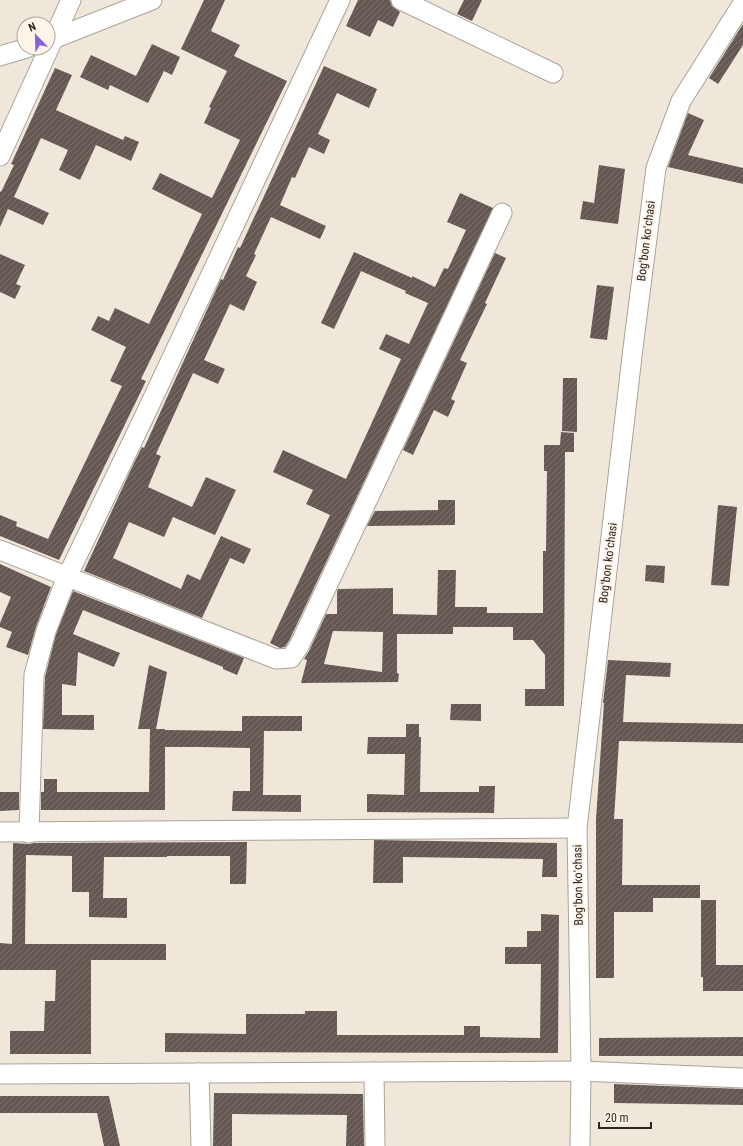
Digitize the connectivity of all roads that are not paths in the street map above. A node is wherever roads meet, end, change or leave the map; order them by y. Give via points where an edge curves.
1 (71, 0) edge
2 (152, 0) edge
3 (340, 0) edge
4 (402, 0) edge
5 (743, 3) edge
6 (56, 29) edge
7 (56, 39) edge
8 (16, 51) edge
9 (0, 56) edge
10 (43, 56) edge
11 (553, 73) dead end
12 (0, 156) edge
13 (502, 213) dead end
14 (0, 550) edge
15 (67, 577) junction
16 (577, 828) junction
17 (0, 832) edge
18 (29, 833) junction
19 (374, 1072) junction
20 (581, 1072) junction
21 (199, 1073) junction
22 (0, 1074) edge
23 (743, 1078) edge
24 (201, 1146) edge
25 (375, 1146) edge
26 (580, 1146) edge

1 - 6 street
2 - 7 street
3 - 15 street
4 - 11 street
5 - 16 street, Bogʻbon koʻchasi via 681,101 656,168
8 - 9 street
10 - 12 street
13 - 15 street via 299,646 291,658 276,659
14 - 15 street
15 - 18 street via 46,631 34,675
16 - 18 street
16 - 20 street, Bogʻbon koʻchasi
17 - 18 street
19 - 20 street
19 - 21 street
19 - 25 street
20 - 23 street
20 - 26 street, Bogʻbon koʻchasi
21 - 22 street
21 - 24 street

